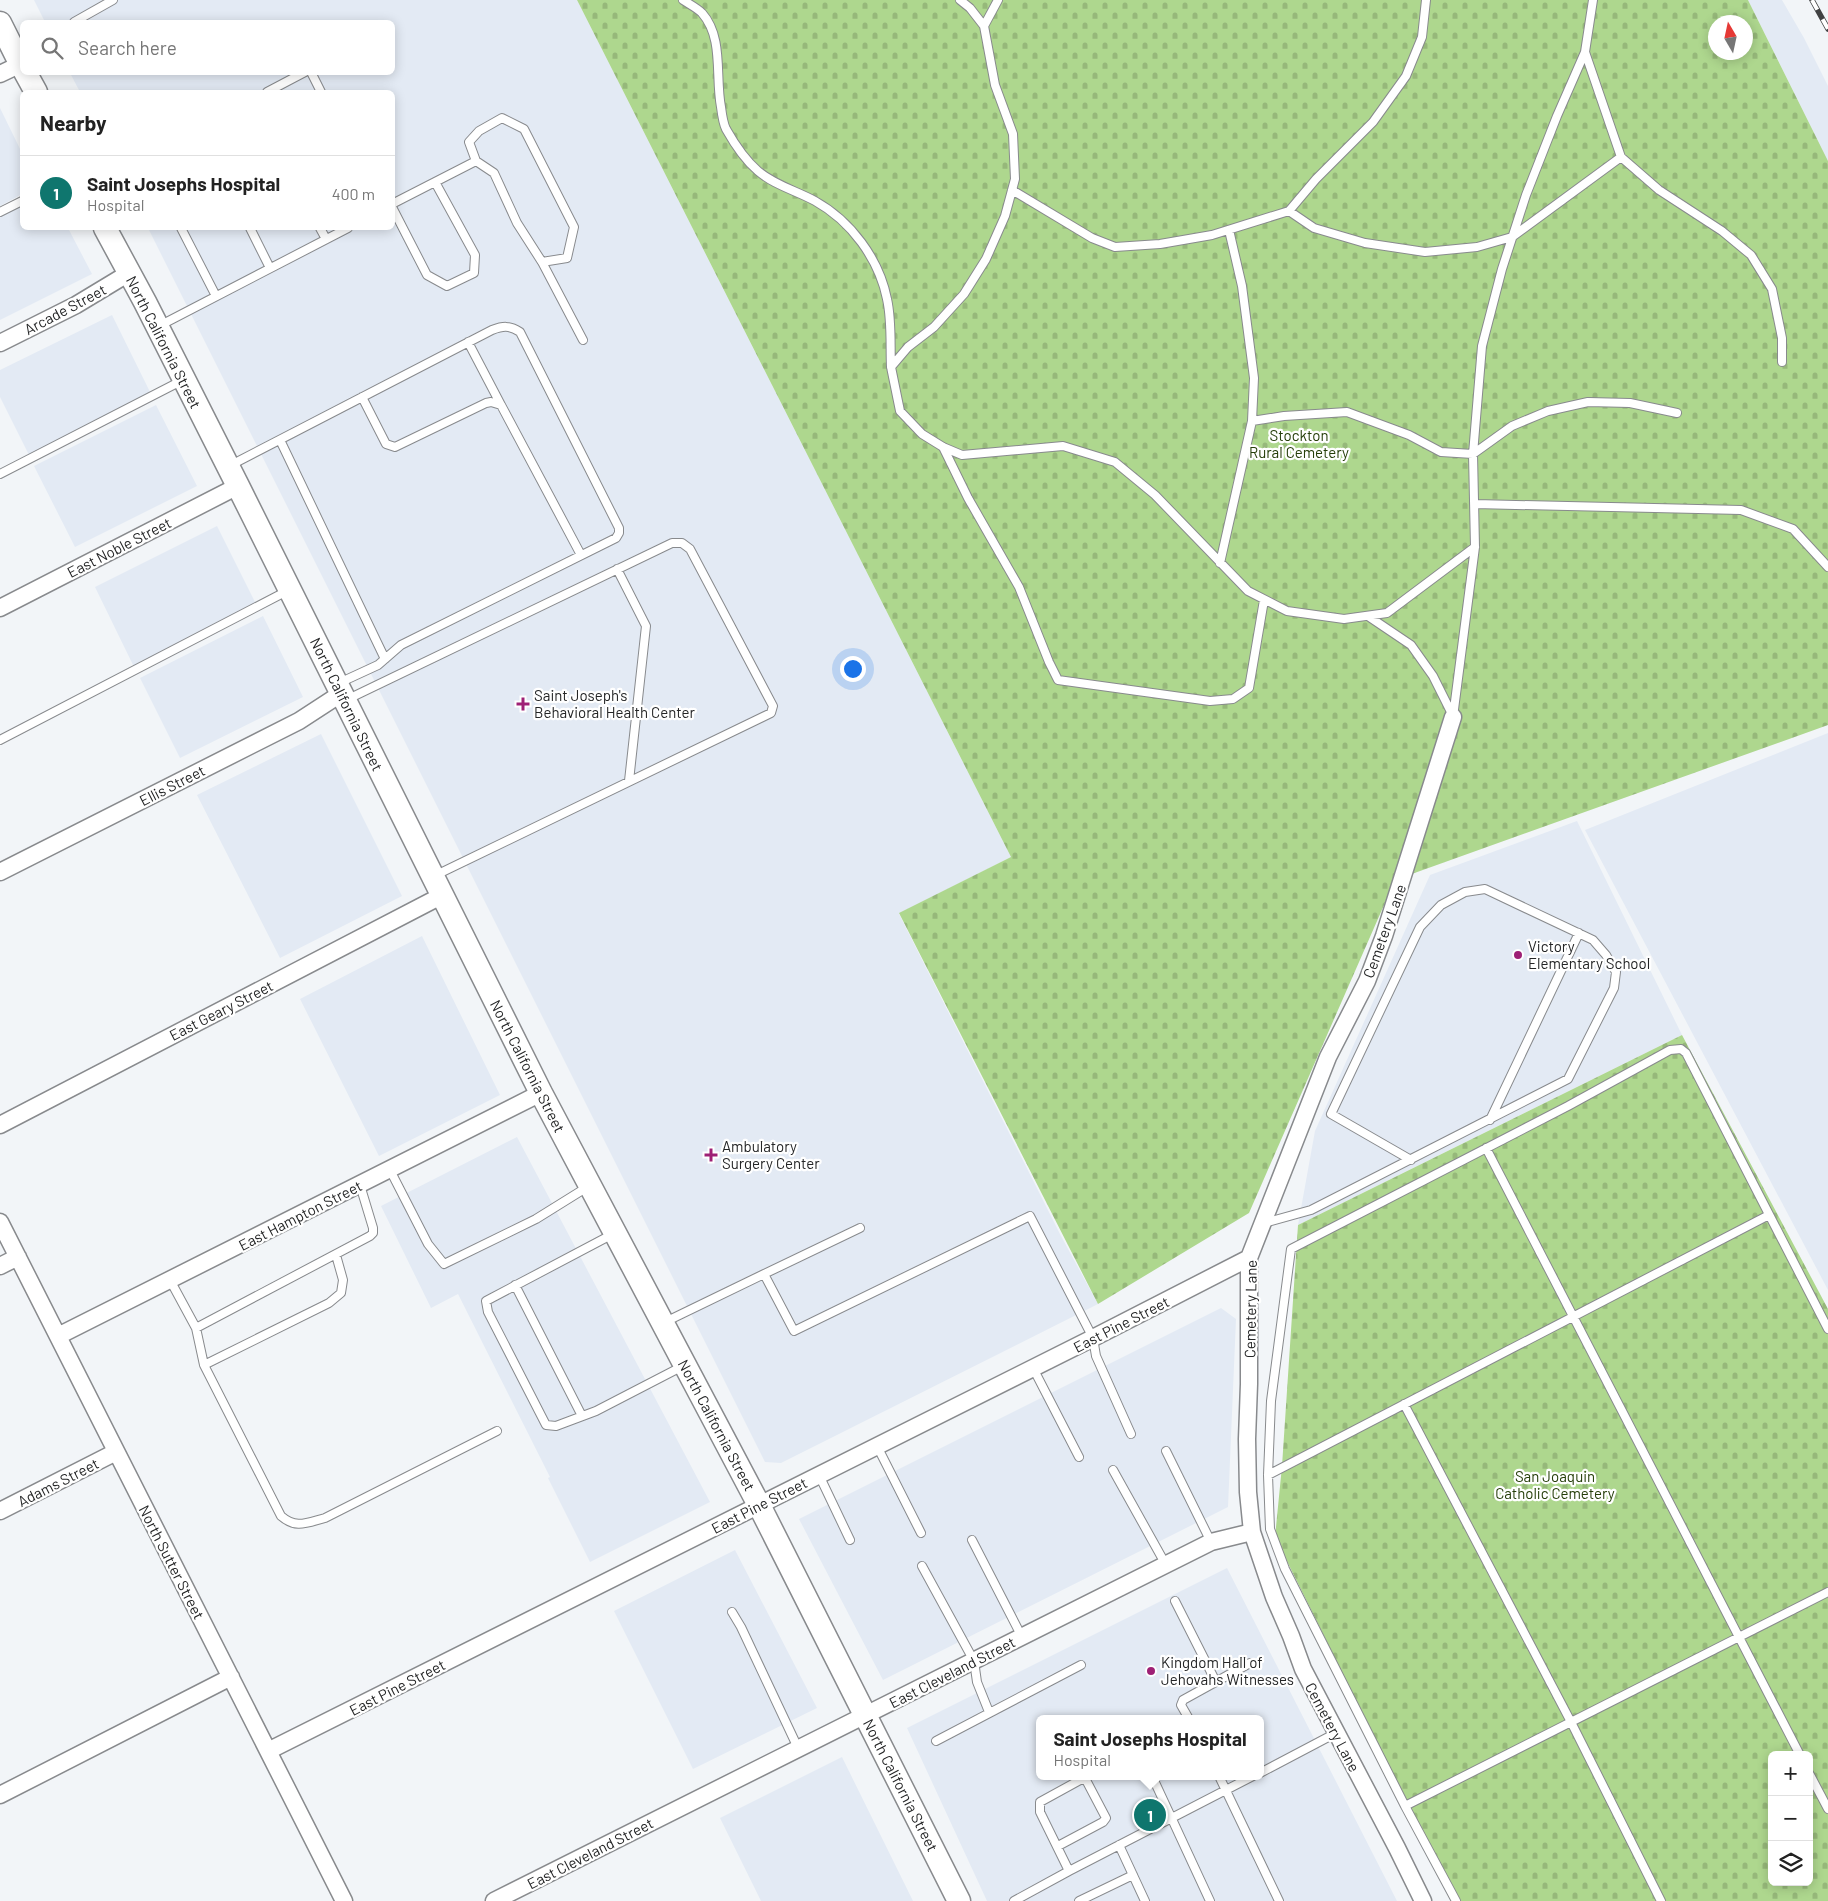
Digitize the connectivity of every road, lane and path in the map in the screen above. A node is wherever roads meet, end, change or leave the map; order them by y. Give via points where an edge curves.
1 (113, 0) edge
2 (683, 0) edge
3 (960, 0) edge
4 (998, 0) edge
5 (1426, 0) edge
6 (1593, 0) edge
7 (78, 20) edge
8 (0, 22) edge
9 (984, 26) junction
10 (1585, 52) junction
11 (20, 60) edge
12 (20, 67) edge
13 (0, 74) edge
14 (28, 75) edge
15 (299, 75) edge
16 (312, 75) edge
17 (35, 90) edge
18 (271, 90) edge
19 (320, 90) edge
20 (1620, 157) junction
21 (476, 161) junction
22 (435, 182) junction
23 (1012, 190) junction
24 (20, 201) edge
25 (395, 204) edge
26 (1289, 211) junction
27 (0, 212) edge
28 (395, 212) edge
29 (106, 230) edge
30 (182, 230) edge
31 (251, 230) edge
32 (321, 230) edge
33 (344, 230) edge
34 (1229, 230) junction
35 (1512, 237) junction
36 (326, 239) junction
37 (542, 262) junction
38 (270, 268) junction
39 (129, 273) junction
40 (216, 296) junction
41 (157, 327) junction
42 (583, 340) dead end
43 (468, 342) junction
44 (0, 343) edge
45 (1782, 362) dead end
46 (891, 367) junction
47 (184, 380) junction
48 (362, 397) junction
49 (501, 405) junction
50 (1677, 413) dead end
51 (1252, 421) junction
52 (280, 440) junction
53 (943, 447) junction
54 (1473, 454) junction
55 (0, 474) edge
56 (233, 477) junction
57 (1476, 504) junction
58 (1475, 547) junction
59 (581, 555) junction
60 (1220, 563) junction
61 (1828, 567) edge
62 (617, 569) junction
63 (290, 590) junction
64 (1264, 600) junction
65 (0, 608) edge
66 (1368, 616) junction
67 (385, 659) junction
68 (341, 693) junction
69 (1453, 717) junction
70 (0, 740) edge
71 (629, 782) junction
72 (0, 872) edge
73 (437, 887) junction
74 (1579, 933) junction
75 (541, 1093) junction
76 (1490, 1120) junction
77 (0, 1125) edge
78 (1486, 1148) junction
79 (1412, 1160) junction
80 (390, 1170) junction
81 (360, 1185) junction
82 (590, 1185) junction
83 (1769, 1215) junction
84 (0, 1222) edge
85 (1264, 1223) junction
86 (860, 1228) dead end
87 (615, 1233) junction
88 (336, 1255) junction
89 (18, 1257) junction
90 (1249, 1258) junction
91 (0, 1266) edge
92 (764, 1274) junction
93 (170, 1280) junction
94 (515, 1285) junction
95 (1572, 1316) junction
96 (663, 1322) junction
97 (196, 1328) junction
98 (1828, 1329) edge
99 (58, 1336) junction
100 (1093, 1338) junction
101 (204, 1365) junction
102 (685, 1365) junction
103 (1033, 1368) junction
104 (1404, 1404) junction
105 (582, 1416) junction
106 (497, 1432) dead end
107 (1131, 1434) dead end
108 (877, 1446) junction
109 (1166, 1451) dead end
110 (116, 1452) junction
111 (1079, 1457) dead end
112 (1113, 1470) dead end
113 (819, 1475) junction
114 (1268, 1475) junction
115 (759, 1504) junction
116 (0, 1511) edge
117 (1252, 1532) junction
118 (921, 1533) dead end
119 (850, 1540) dead end
120 (972, 1540) dead end
121 (1211, 1542) junction
122 (1166, 1565) junction
123 (922, 1566) dead end
124 (1828, 1592) edge
125 (1174, 1601) dead end
126 (732, 1612) dead end
127 (1022, 1636) junction
128 (1738, 1638) junction
129 (974, 1660) junction
130 (1250, 1662) dead end
131 (1081, 1665) dead end
132 (230, 1677) junction
133 (1216, 1682) junction
134 (989, 1712) junction
135 (865, 1715) junction
136 (1187, 1715) edge
137 (1571, 1722) junction
138 (1336, 1733) junction
139 (936, 1741) dead end
140 (798, 1748) junction
141 (268, 1751) junction
142 (1798, 1751) edge
143 (1264, 1771) edge
144 (1154, 1780) edge
145 (1221, 1780) edge
146 (1246, 1780) edge
147 (1813, 1781) edge
148 (1227, 1790) junction
149 (0, 1795) edge
150 (1405, 1806) junction
151 (1828, 1809) edge
152 (1172, 1818) junction
153 (1119, 1845) junction
154 (1058, 1846) junction
155 (1069, 1870) junction
156 (1133, 1875) junction
157 (1089, 1899) edge
158 (344, 1901) edge
159 (494, 1901) edge
160 (959, 1901) edge
161 (1014, 1901) edge
162 (1079, 1901) edge
163 (1146, 1901) edge
164 (1210, 1901) edge
165 (1279, 1901) edge
166 (1423, 1901) edge
167 (1456, 1901) edge
168 (1661, 1901) edge

1 - 7 lane
2 - 46 lane via 701,12 711,26 716,41 725,127 739,150 759,172 816,202 841,221 860,240 874,261 888,300
3 - 9 lane
4 - 9 lane
5 - 26 lane via 1422,37 1406,76 1373,122
6 - 10 lane
8 - 11 street
9 - 23 lane via 995,85 1013,134 1015,179
10 - 20 lane
10 - 35 lane via 1557,116
12 - 13 street
14 - 17 street
15 - 18 lane
16 - 19 lane
20 - 35 lane
20 - 45 lane via 1659,190 1722,231 1751,255 1772,289 1782,338
21 - 22 lane
21 - 37 lane via 494,173 518,223
21 - 37 lane via 469,142 478,131 502,118 524,129 574,228 567,258
22 - 25 lane
22 - 28 lane via 476,255 474,273 447,286 427,274
23 - 34 lane via 1092,238 1116,247 1160,244
23 - 46 lane via 1005,216 986,259 964,294
24 - 27 lane
26 - 34 lane
26 - 35 lane via 1314,228 1364,242 1425,252 1476,247
29 - 39 street, North California Street
30 - 40 lane
31 - 38 lane
32 - 36 lane
33 - 36 lane
34 - 51 lane via 1242,286 1254,378
35 - 54 lane via 1482,346
36 - 38 lane
37 - 42 lane
38 - 40 lane
39 - 41 street, North California Street
39 - 44 street, Arcade Street via 76,305
40 - 41 lane
41 - 47 street, North California Street
43 - 48 lane
43 - 49 lane
43 - 59 lane via 504,326 520,332 619,528 616,538
46 - 53 lane via 900,411 922,434
47 - 55 lane
47 - 56 street, North California Street
48 - 49 lane via 386,444 395,447 486,403
48 - 52 lane
49 - 59 lane
50 - 54 lane via 1630,403 1588,402 1548,411 1512,426
51 - 54 lane via 1347,412 1441,452
51 - 60 lane
52 - 56 lane
52 - 67 lane
53 - 60 lane via 962,454 1063,446 1115,462 1155,495
53 - 64 lane via 1019,587 1058,680 1210,701 1233,699 1249,688
54 - 57 lane
56 - 63 street, North California Street
56 - 65 street, East Noble Street
57 - 58 lane
57 - 61 lane via 1742,510 1793,529
58 - 66 lane via 1386,613
58 - 69 lane
59 - 67 lane via 401,645
60 - 64 lane via 1248,591
62 - 68 lane
62 - 71 lane via 646,626
62 - 71 lane via 672,543 682,543 690,549 773,706 771,713
63 - 68 street, North California Street
63 - 70 lane
64 - 66 lane via 1287,611 1344,619
66 - 69 lane via 1411,644 1433,676
67 - 68 lane
68 - 72 street, Ellis Street via 299,720
68 - 73 street, North California Street
69 - 85 street, Cemetery Lane via 1384,936 1367,981 1328,1057
71 - 73 lane
73 - 75 street, North California Street
73 - 77 street, East Geary Street
74 - 76 lane
74 - 76 lane via 1593,940 1606,955 1616,972 1614,988 1568,1079
74 - 79 lane via 1486,889 1465,892 1441,905 1420,927 1330,1114
75 - 80 street, East Hampton Street
75 - 82 street, North California Street
76 - 79 lane
78 - 83 lane via 1670,1050 1681,1049
78 - 95 lane
78 - 114 lane via 1291,1249 1271,1401
79 - 85 lane via 1311,1210
80 - 81 street, East Hampton Street
80 - 82 lane via 428,1244 444,1264 536,1219
81 - 88 lane via 373,1233
81 - 93 street, East Hampton Street
82 - 87 street, North California Street
83 - 95 lane
83 - 98 lane
84 - 89 street, North Sutter Street
85 - 90 street, Cemetery Lane
86 - 92 lane
87 - 94 lane
87 - 96 street, North California Street
88 - 97 lane
88 - 101 lane via 343,1280 341,1293 329,1304
89 - 91 street
89 - 99 street, North Sutter Street
90 - 100 street, East Pine Street
90 - 117 street, Cemetery Lane via 1247,1439
92 - 96 lane
92 - 100 lane via 794,1331 1030,1216
93 - 97 lane
93 - 99 street, East Hampton Street
94 - 105 lane
94 - 105 lane via 486,1301 488,1312 546,1425 556,1426
95 - 104 lane
95 - 128 lane
96 - 102 street, North California Street
97 - 101 lane
99 - 110 street, North Sutter Street
100 - 103 street, East Pine Street
100 - 107 lane via 1096,1356
101 - 106 lane via 281,1516 290,1524 324,1518
102 - 105 lane
102 - 115 street, North California Street
103 - 108 street, East Pine Street
103 - 111 lane
104 - 114 lane
104 - 137 lane
108 - 113 street, East Pine Street
108 - 118 lane
109 - 121 lane
110 - 116 street, Adams Street
110 - 132 street, North Sutter Street
112 - 122 lane
113 - 115 street, East Pine Street
113 - 119 lane
114 - 150 lane via 1270,1528 1285,1569
115 - 135 street, North California Street
115 - 141 street, East Pine Street
117 - 121 street, East Cleveland Street
117 - 138 street, Cemetery Lane via 1303,1670
120 - 127 lane
121 - 122 street, East Cleveland Street
122 - 127 street, East Cleveland Street
123 - 129 lane
124 - 128 lane
125 - 133 lane
126 - 140 lane
127 - 129 street, East Cleveland Street
128 - 137 lane
128 - 142 lane
129 - 134 lane via 977,1682
129 - 135 street, East Cleveland Street
130 - 133 lane
131 - 134 lane
132 - 141 street, North Sutter Street
132 - 149 street
133 - 136 lane via 1183,1700 1181,1705
134 - 139 lane
135 - 140 street, East Cleveland Street
135 - 160 street, North California Street
137 - 150 lane
137 - 168 lane
138 - 143 lane
138 - 166 street, Cemetery Lane
140 - 159 street, East Cleveland Street
141 - 158 street, North Sutter Street
144 - 152 lane
145 - 148 lane
146 - 148 lane
147 - 151 lane
148 - 152 lane
148 - 165 lane
150 - 167 lane
152 - 153 lane
152 - 164 lane
153 - 155 lane
153 - 156 lane
154 - 154 lane via 1040,1812 1040,1802 1080,1780 1086,1780 1106,1818
154 - 155 lane
155 - 161 lane
156 - 157 lane
156 - 163 lane
157 - 162 lane

